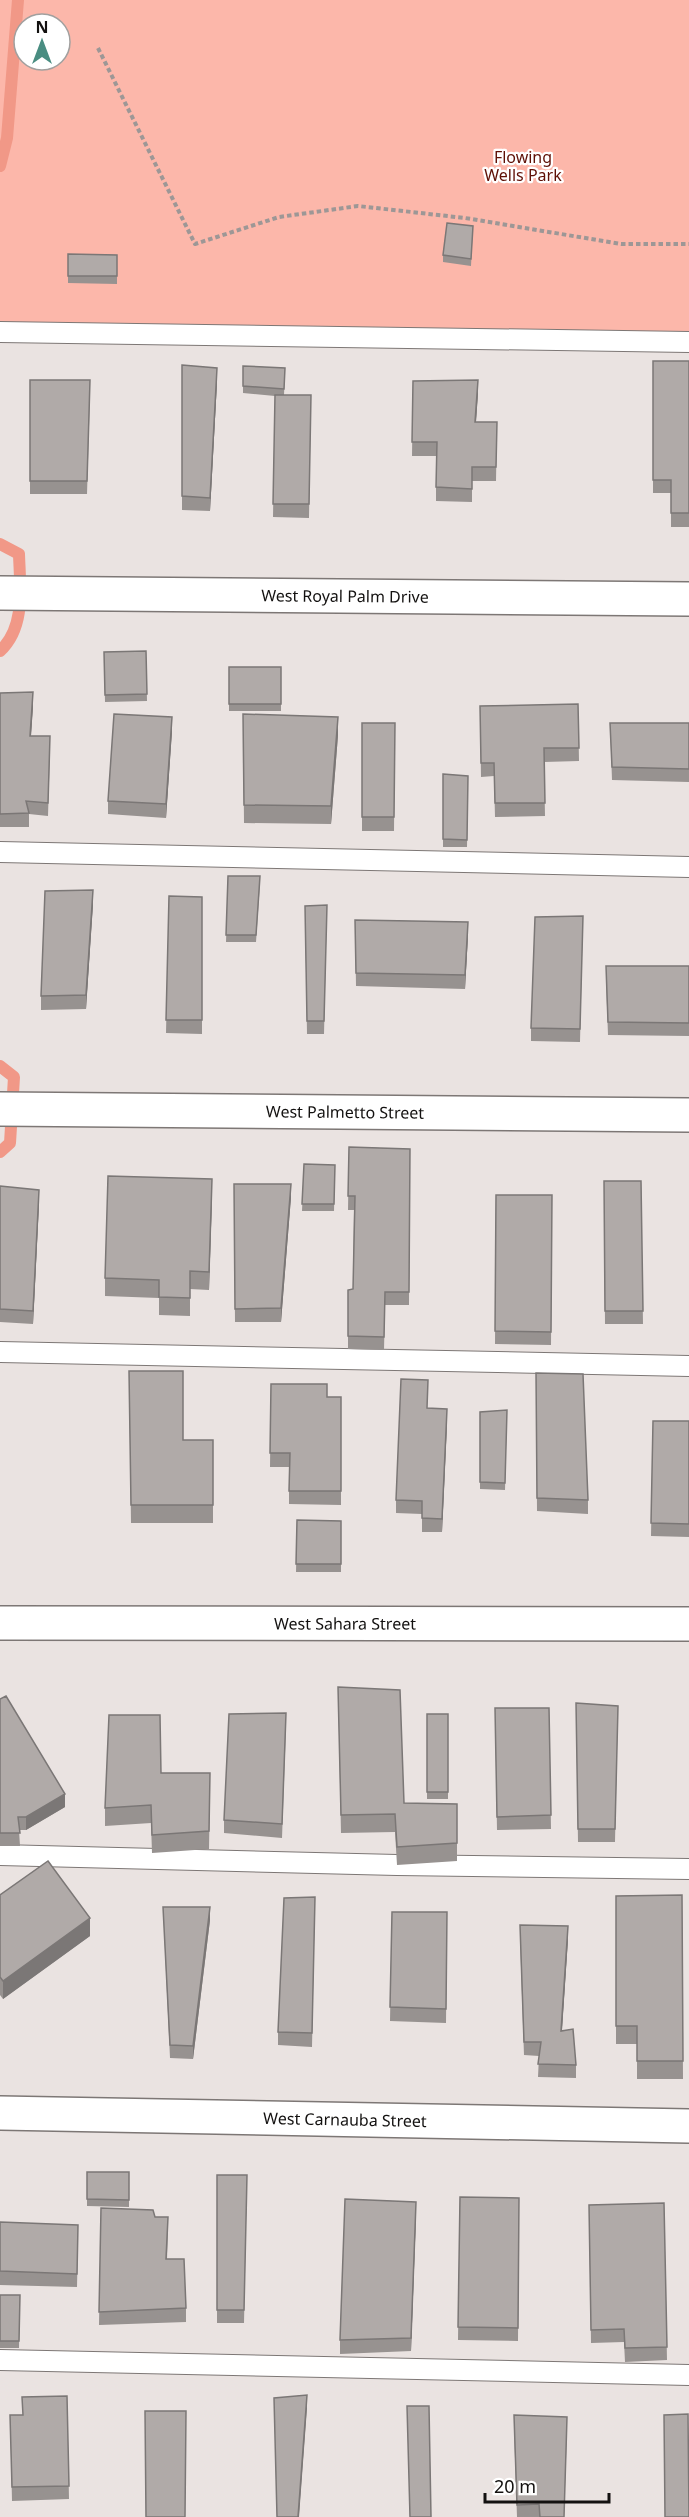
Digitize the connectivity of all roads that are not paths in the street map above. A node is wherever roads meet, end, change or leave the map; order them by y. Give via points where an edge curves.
1 (0, 332) edge
2 (689, 342) edge
3 (0, 593) edge
4 (689, 598) edge
5 (0, 852) edge
6 (689, 867) edge
7 (0, 1109) edge
8 (689, 1115) edge
9 (0, 1352) edge
10 (689, 1366) edge
11 (0, 1623) edge
12 (689, 1624) edge
13 (0, 1855) edge
14 (689, 1869) edge
15 (0, 2113) edge
16 (689, 2126) edge
17 (0, 2360) edge
18 (689, 2375) edge

1 - 2 lane
3 - 4 street, West Royal Palm Drive
5 - 6 lane
7 - 8 street, West Palmetto Street
9 - 10 lane
11 - 12 street, West Sahara Street
13 - 14 lane
15 - 16 street, West Carnauba Street
17 - 18 lane

